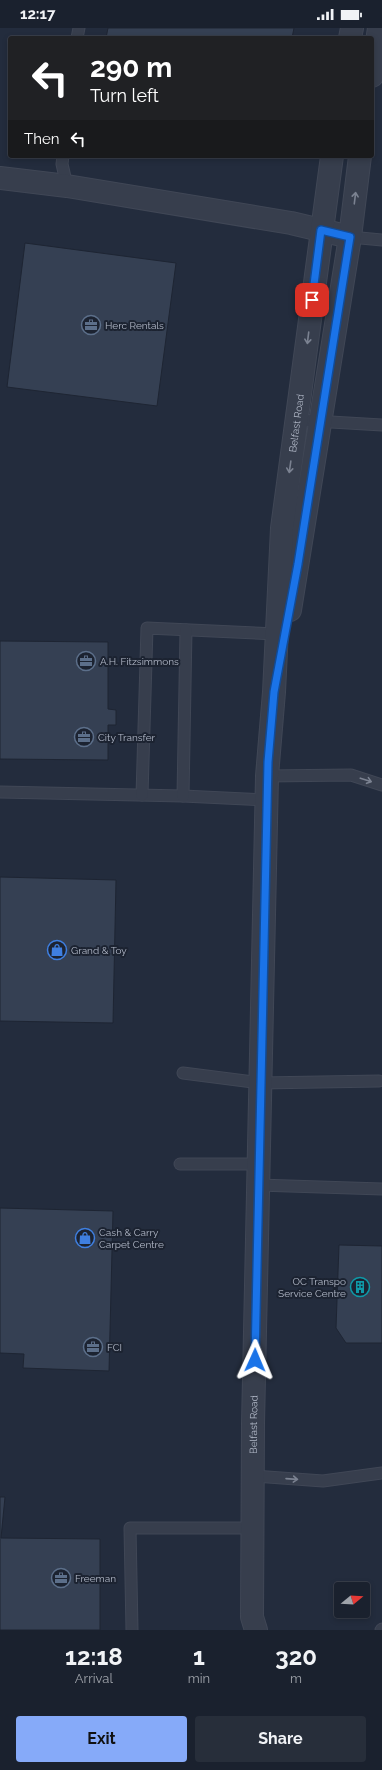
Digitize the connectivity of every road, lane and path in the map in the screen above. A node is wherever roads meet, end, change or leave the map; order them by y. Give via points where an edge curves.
1 (379, 28) edge
2 (374, 62) edge
3 (63, 158) edge
4 (332, 158) edge
5 (360, 158) edge
6 (0, 178) edge
7 (67, 186) junction
8 (321, 230) junction
9 (350, 237) junction
10 (382, 240) edge
11 (297, 420) junction
12 (321, 422) junction
13 (382, 425) edge
14 (186, 630) junction
15 (277, 634) junction
16 (274, 692) junction
17 (267, 776) junction
18 (382, 785) edge
19 (0, 792) edge
20 (142, 794) junction
21 (183, 796) junction
22 (267, 800) junction
23 (183, 1073) dead end
24 (379, 1081) dead end
25 (261, 1083) junction
26 (180, 1164) dead end
27 (259, 1164) junction
28 (258, 1186) junction
29 (382, 1189) edge
30 (382, 1473) edge
31 (253, 1476) junction
32 (253, 1528) junction
33 (132, 1630) edge
34 (256, 1630) edge

1 - 2 street
3 - 7 lane
4 - 8 street, Belfast Road
9 -> 5 street, Belfast Road
6 - 7 street
7 - 8 street
8 - 9 street
8 -> 11 street, Belfast Road
9 - 10 lane
9 - 12 street, Belfast Road
11 - 12 lane
11 -> 15 street, Belfast Road via 282,528
12 - 13 lane
12 - 16 street, Belfast Road
14 - 15 lane
14 - 20 lane via 147,628
14 - 21 lane
15 - 16 street, Belfast Road
16 - 17 street, Belfast Road
17 -> 18 lane via 351,775
17 - 22 street, Belfast Road
19 - 20 lane
20 - 21 lane
21 - 22 lane
22 - 25 street, Belfast Road
23 - 25 lane
24 - 25 lane
25 - 27 street, Belfast Road
26 - 27 lane
27 - 28 street, Belfast Road
28 - 29 lane
28 - 31 street, Belfast Road
31 -> 30 lane via 322,1481
31 - 32 street, Belfast Road
32 - 33 lane via 130,1528
32 - 34 street, Belfast Road via 252,1617

